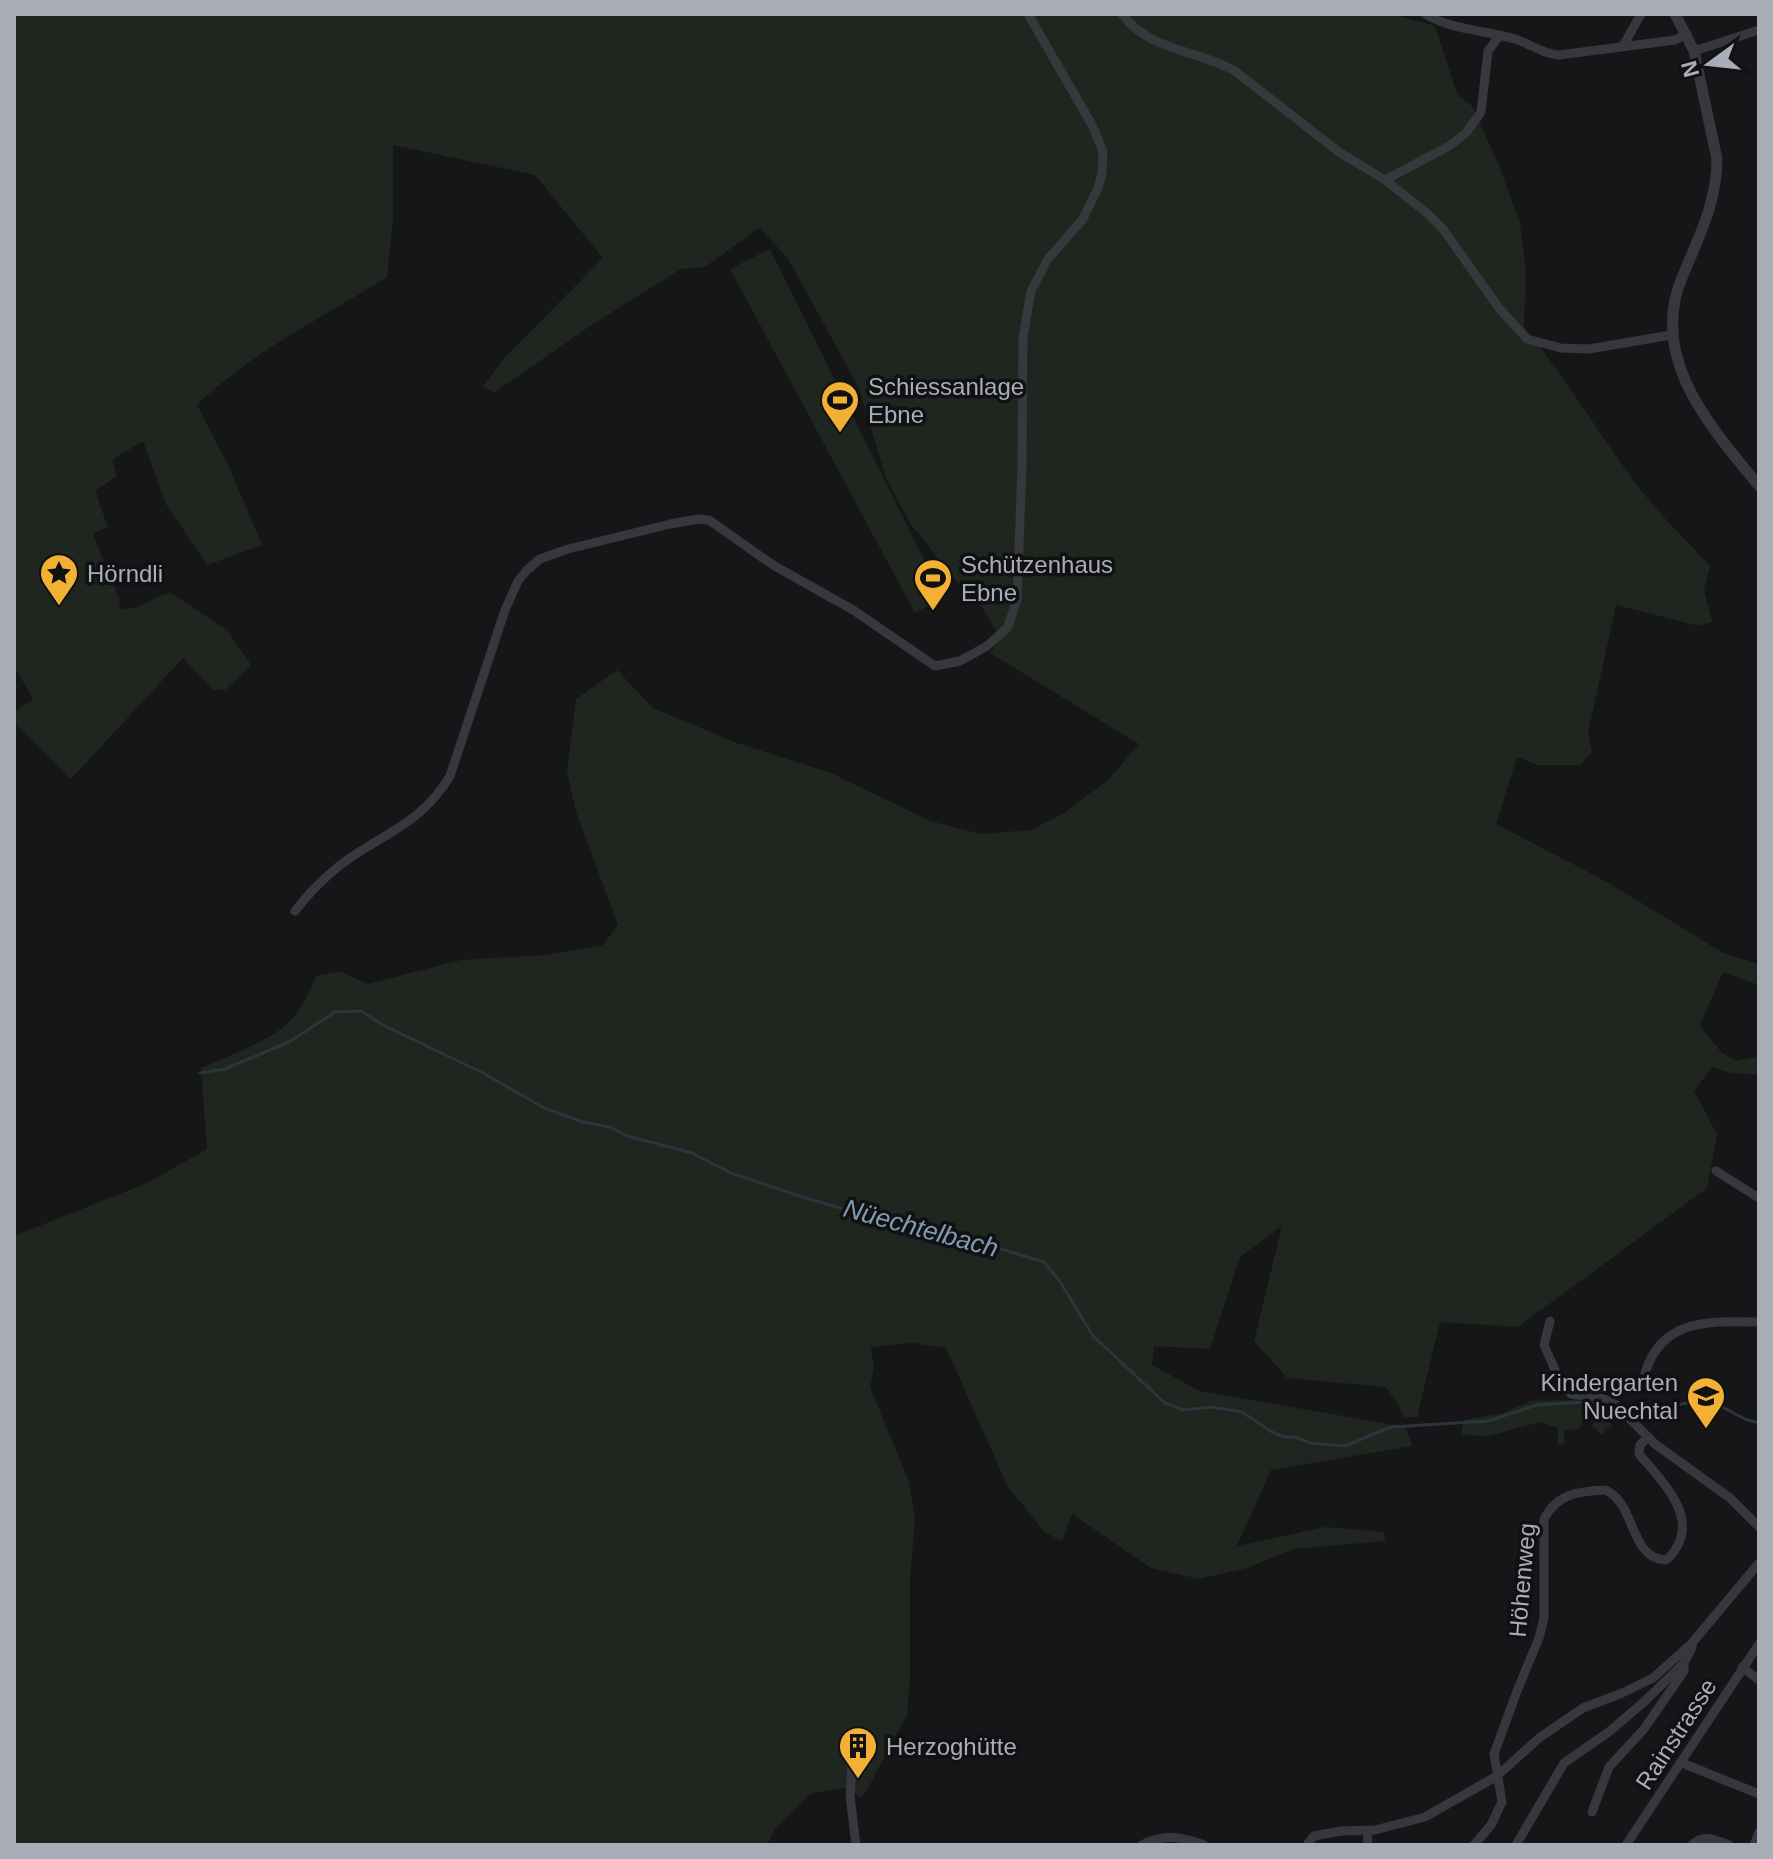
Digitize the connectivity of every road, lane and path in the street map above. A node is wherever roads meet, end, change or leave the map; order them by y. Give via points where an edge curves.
1 (1028, 14) edge
2 (1122, 14) edge
3 (1425, 14) edge
4 (1641, 14) edge
5 (1675, 14) edge
6 (1759, 30) edge
7 (1687, 34) junction
8 (1500, 35) junction
9 (1623, 46) junction
10 (1694, 51) junction
11 (1385, 180) junction
12 (1671, 335) junction
13 (1759, 486) edge
14 (295, 911) dead end
15 (1716, 1171) dead end
16 (1759, 1198) edge
17 (1550, 1321) dead end
18 (1759, 1322) edge
19 (1645, 1373) dead end
20 (1648, 1437) junction
21 (1759, 1527) edge
22 (1759, 1563) edge
23 (1692, 1643) junction
24 (1759, 1644) edge
25 (1684, 1663) junction
26 (1742, 1667) junction
27 (1759, 1680) edge
28 (853, 1750) dead end
29 (1682, 1763) junction
30 (1497, 1776) junction
31 (1759, 1794) edge
32 (1592, 1812) dead end
33 (1367, 1831) junction
34 (1759, 1832) edge
35 (856, 1845) edge
36 (1142, 1845) edge
37 (1204, 1845) edge
38 (1307, 1845) edge
39 (1368, 1845) edge
40 (1474, 1845) edge
41 (1516, 1845) edge
42 (1626, 1845) edge
43 (1692, 1845) edge
44 (1729, 1845) edge
45 (1754, 1845) edge

1 - 14 street via 1103,151 1098,188 1083,219 1048,259 1031,291 1023,337 1017,599 1008,627 960,661 935,666 709,520 670,524 540,559 518,581 505,610 450,776 439,794 405,825 341,865
2 - 11 street via 1143,36 1235,71 1339,152
3 - 8 street via 1456,27
4 - 9 street
5 - 7 street
6 - 10 street
7 - 9 street
7 - 10 street
8 - 9 street via 1559,55
8 - 11 street via 1488,51 1481,112 1465,134
10 - 12 street via 1717,177 1713,201 1679,282
11 - 12 street via 1443,229 1527,339 1589,349
12 - 13 street via 1677,363 1699,405
15 - 16 street
17 - 20 street via 1544,1345 1560,1381 1571,1394 1615,1404
18 - 19 street via 1682,1328 1662,1341
20 - 21 street via 1730,1498
20 - 30 street, Höhenweg via 1639,1454 1678,1506 1683,1524 1678,1545 1665,1560 1652,1557 1623,1503 1605,1490 1564,1497 1551,1505 1544,1519 1544,1618 1494,1754
22 - 23 street
23 - 25 street
23 - 30 street via 1644,1683 1583,1708 1554,1727
24 - 26 street, Rainstrasse
25 - 32 street via 1653,1718 1609,1767
25 - 41 street via 1630,1715 1564,1763
26 - 27 street
26 - 29 street, Rainstrasse
28 - 35 street via 850,1796
29 - 31 street
29 - 42 street, Rainstrasse
30 - 33 street via 1425,1817
30 - 40 street, Höhenweg via 1502,1802
33 - 38 street via 1314,1836
33 - 39 street
34 - 45 street
36 - 37 street via 1163,1837
43 - 44 street via 1708,1838

